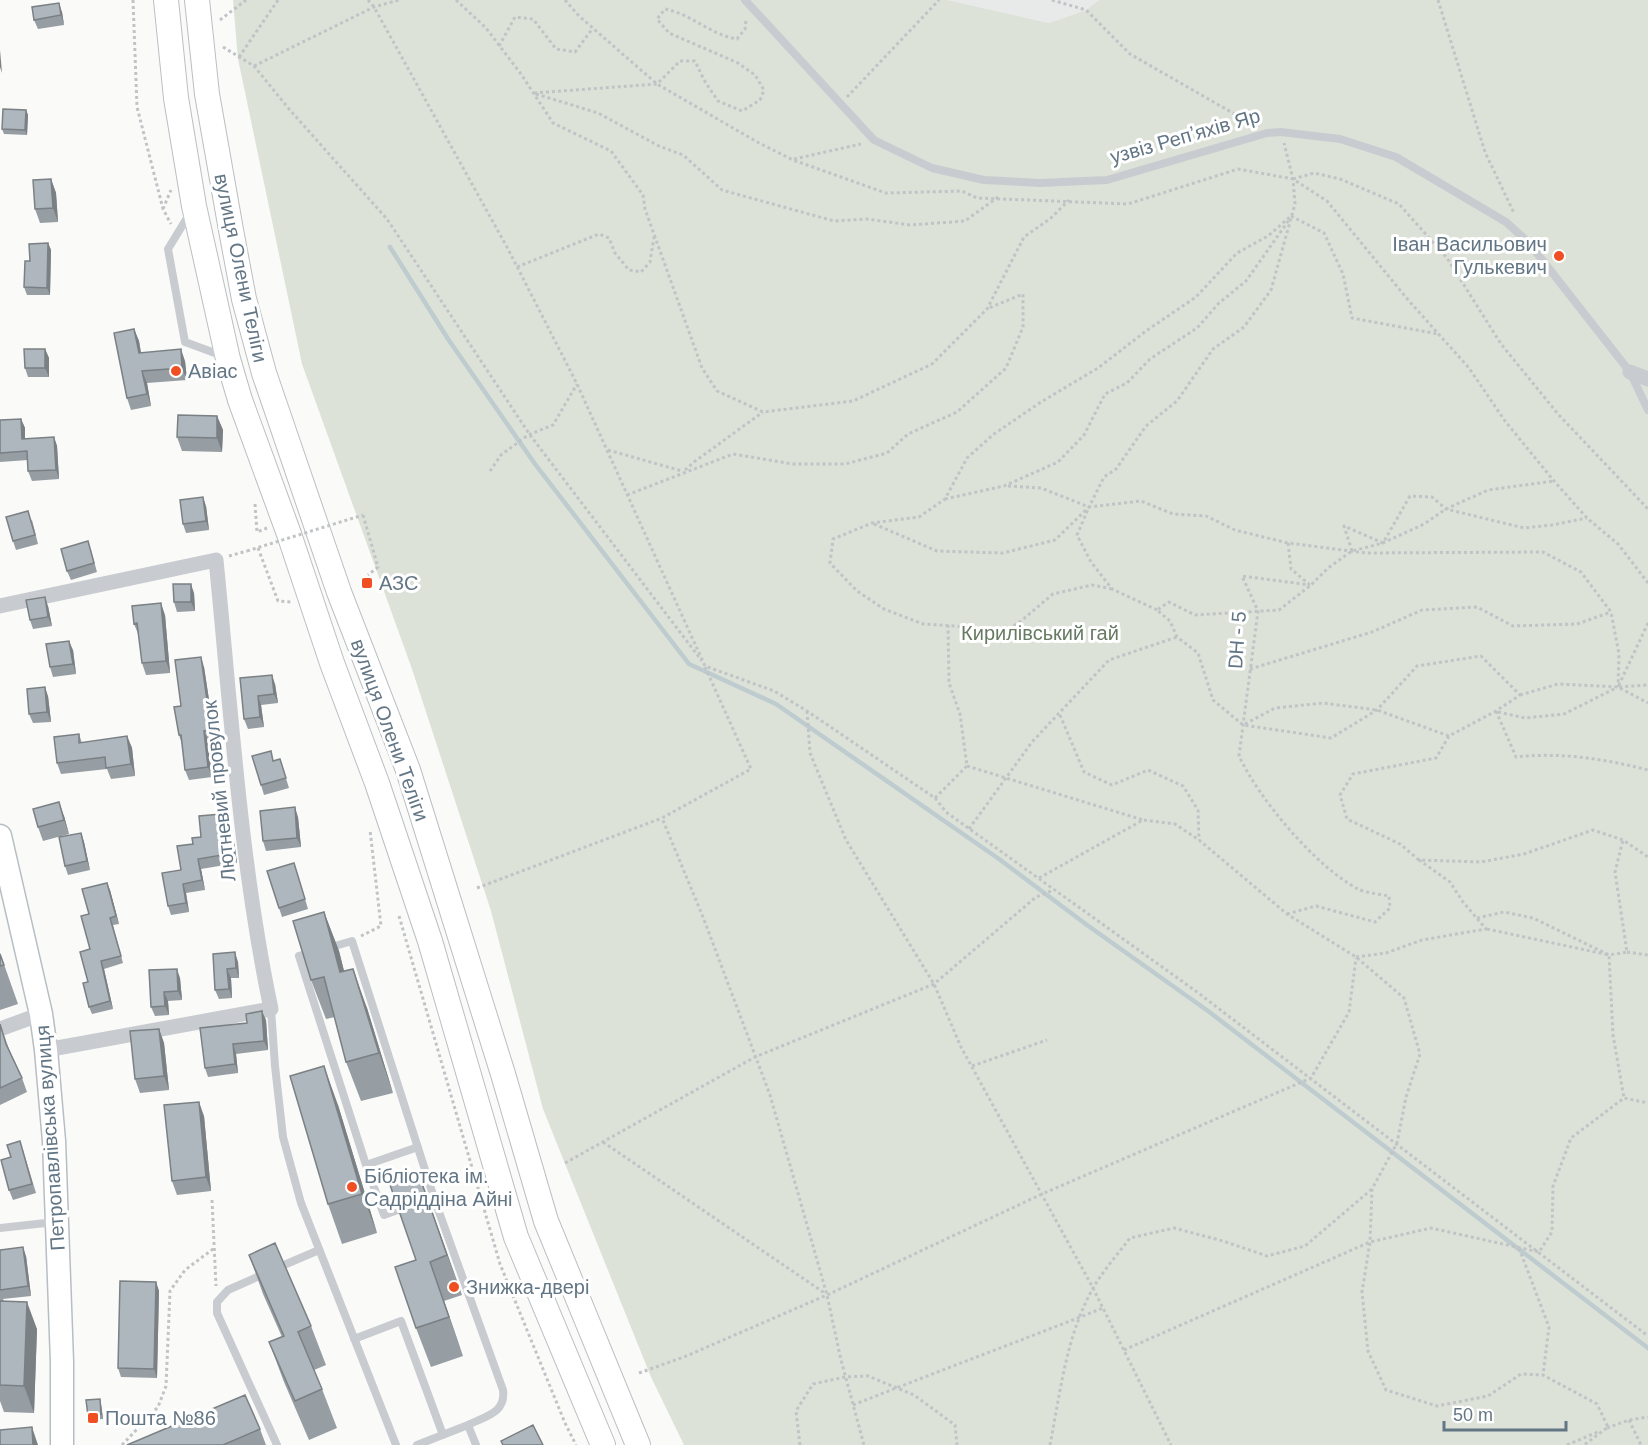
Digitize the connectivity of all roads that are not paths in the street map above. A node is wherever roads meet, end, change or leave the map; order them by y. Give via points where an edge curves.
1 (166, 0) edge
2 (197, 0) edge
3 (745, 0) edge
4 (194, 206) junction
5 (228, 359) junction
6 (1630, 372) junction
7 (1648, 379) edge
8 (1648, 410) edge
9 (0, 606) edge
10 (0, 836) edge
11 (271, 1009) junction
12 (41, 1014) junction
13 (0, 1029) edge
14 (46, 1050) junction
15 (418, 1147) junction
16 (366, 1165) junction
17 (434, 1198) junction
18 (424, 1201) edge
19 (414, 1204) edge
20 (56, 1222) junction
21 (0, 1228) edge
22 (319, 1250) junction
23 (354, 1339) junction
24 (468, 1425) junction
25 (443, 1435) junction
26 (62, 1445) edge
27 (277, 1445) edge
28 (396, 1445) edge
29 (417, 1445) edge
30 (477, 1445) edge
31 (603, 1445) edge
32 (638, 1445) edge

1 - 4 main road, вулиця Олени Теліги via 176,98
2 - 32 main road, вулиця Олени Теліги via 207,94 231,230 264,373 339,592 408,770 546,1221
3 - 6 lane, узвіз Репʼяхів Яр via 874,140 932,168 984,180 1107,180 1281,132 1340,139 1396,157 1506,222 1529,243
4 - 5 main road, вулиця Олени Теліги
4 - 5 lane via 168,249 185,342
5 - 31 main road, вулиця Олени Теліги via 430,941 516,1238
6 - 7 street
6 - 8 lane, узвіз Репʼяхів Яр
9 - 11 street, Лютневий провулок via 216,560 246,857
10 - 12 street, Петропавлівська вулиця
11 - 14 street
11 - 22 lane via 283,1137
12 - 13 street
12 - 14 street, Петропавлівська вулиця
14 - 20 street, Петропавлівська вулиця
15 - 16 lane
15 - 16 lane via 352,941 300,956
15 - 17 lane
16 - 19 lane via 384,1215
17 - 18 lane
17 - 24 lane via 504,1399 500,1408
20 - 21 lane
20 - 26 street, Петропавлівська вулиця
22 - 23 lane
22 - 27 lane via 228,1290 217,1302 217,1313
23 - 25 lane via 401,1321
23 - 28 lane
24 - 25 lane
24 - 30 lane
25 - 29 lane

